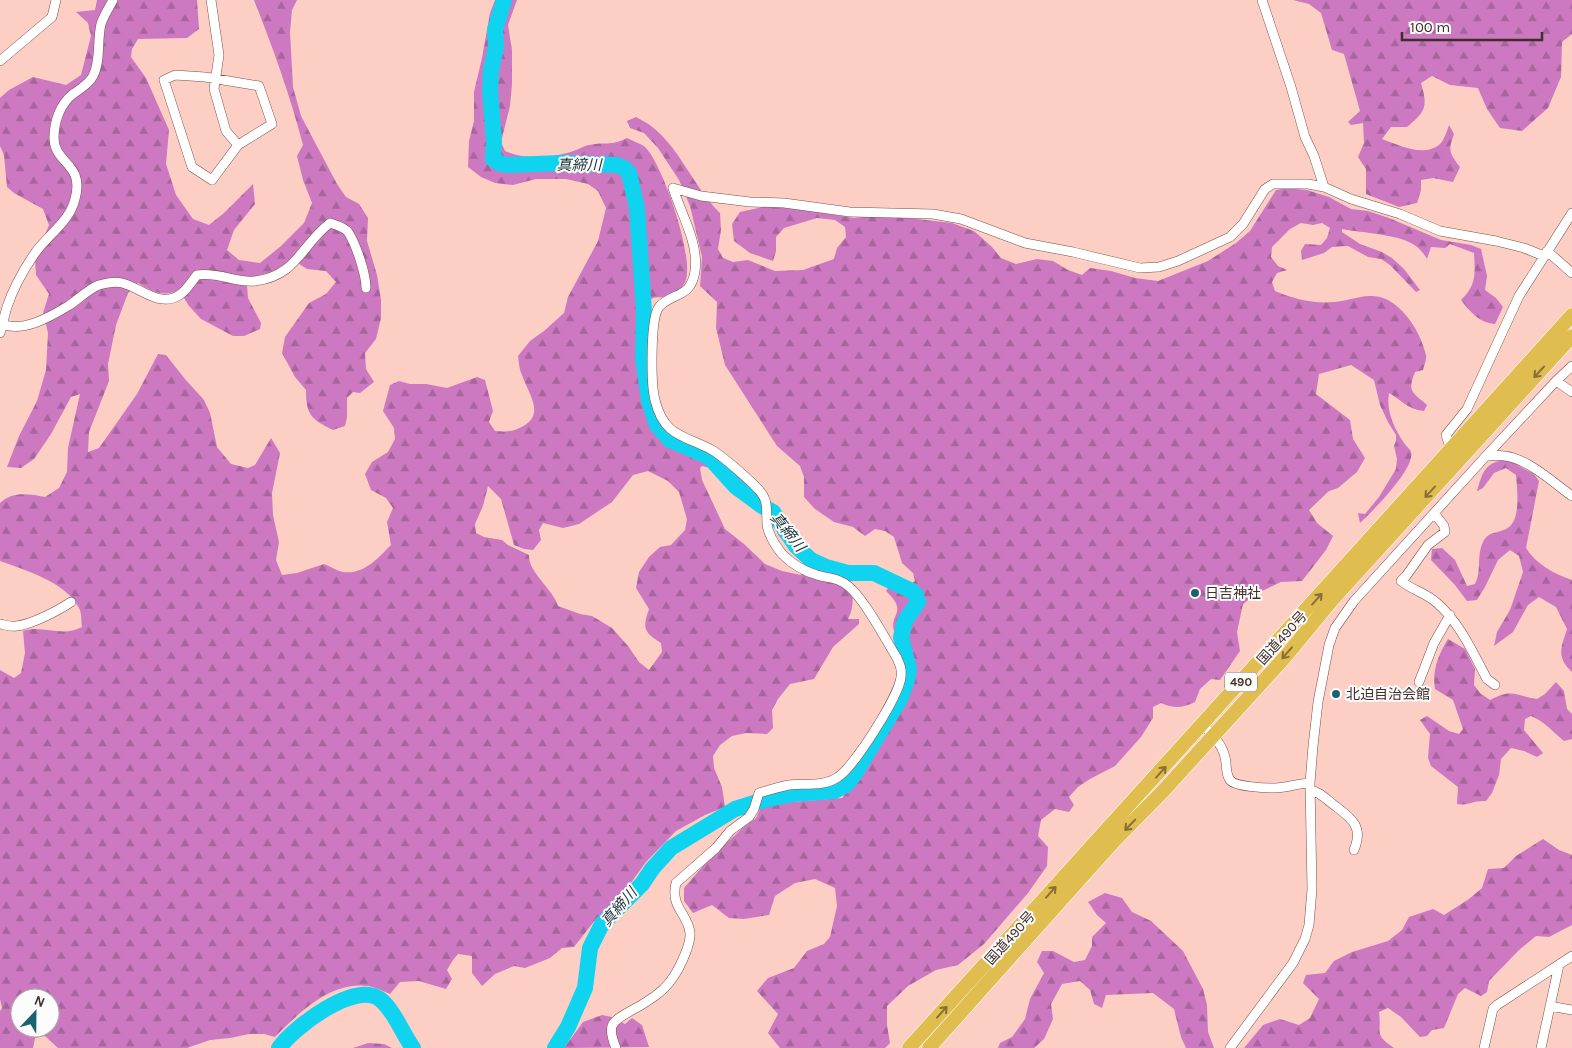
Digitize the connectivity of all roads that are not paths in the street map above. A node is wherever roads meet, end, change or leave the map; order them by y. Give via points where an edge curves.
1 (56, 0) edge
2 (113, 0) edge
3 (212, 0) edge
4 (1262, 0) edge
5 (0, 62) edge
6 (215, 80) junction
7 (238, 145) junction
8 (1324, 187) junction
9 (1572, 213) edge
10 (1546, 254) junction
11 (1572, 273) edge
12 (366, 288) dead end
13 (1572, 316) edge
14 (1, 327) edge
15 (1572, 336) edge
16 (1572, 366) edge
17 (1556, 381) junction
18 (1572, 392) edge
19 (1451, 450) junction
20 (1486, 456) junction
21 (1555, 483) junction
22 (1572, 489) edge
23 (1572, 496) edge
24 (1434, 513) junction
25 (71, 602) dead end
26 (1450, 615) junction
27 (0, 624) edge
28 (1420, 682) dead end
29 (1495, 685) dead end
30 (1203, 725) junction
31 (1213, 735) junction
32 (1310, 786) junction
33 (1354, 850) dead end
34 (1572, 956) edge
35 (1559, 965) junction
36 (1550, 1006) junction
37 (1572, 1010) edge
38 (616, 1048) edge
39 (909, 1048) edge
40 (929, 1048) edge
41 (1230, 1048) edge
42 (1484, 1048) edge
43 (1541, 1048) edge

1 - 5 street via 52,17
2 - 14 street via 102,23 93,76 63,104 54,126 57,152 75,173 76,199 67,218 34,255 12,294
3 - 6 street via 219,55
4 - 8 street
6 - 7 street via 214,89 226,131
6 - 7 street via 259,86 272,124
6 - 7 street via 175,75 164,80 192,166 212,180
8 - 10 street via 1440,231
8 - 38 street via 1273,184 1265,189 1243,224 1230,237 1178,261 1140,268 1025,243 962,219 933,214 850,212 701,196 673,188 696,258 690,287 662,304 656,314 653,355 655,400 664,421 679,436 713,450 758,488 765,497 770,536 782,553 797,567 844,582 854,591 902,668 891,703 848,769 830,781 788,785 759,793 750,817 730,831 676,884 675,902 686,920 690,939 673,978 646,1002 615,1020 612,1036
9 - 10 street
10 - 11 street
10 - 19 street via 1507,319 1466,409 1446,435
12 - 14 street via 366,277 348,232 330,223 310,241 291,267 278,275 254,281 219,274 197,275 182,293 166,299 149,296 122,283 110,282 29,324
13 - 19 highway, 国道490号 / 490
15 -> 31 highway, 国道490号 / 490
16 - 17 street
17 - 18 street
17 - 20 street
30 -> 19 highway, 国道490号 / 490
20 - 21 street via 1506,456 1520,461
20 - 24 street
21 - 22 street
21 - 23 street
24 - 26 street via 1444,526 1444,532 1428,545 1401,580
24 - 32 street via 1354,601 1335,628 1318,702
25 - 27 street via 22,625
26 - 28 street via 1434,643
26 - 29 street via 1488,679
30 - 31 street
39 -> 30 highway, 国道490号 / 490
31 - 32 street via 1225,756 1230,780 1236,784 1277,788 1296,784
31 -> 40 highway, 国道490号 / 490
32 - 33 street via 1355,824 1358,840
32 - 41 street via 1312,890 1309,925 1293,963
34 - 35 street
35 - 36 street
35 - 42 street via 1493,1009
36 - 37 street
36 - 43 street

